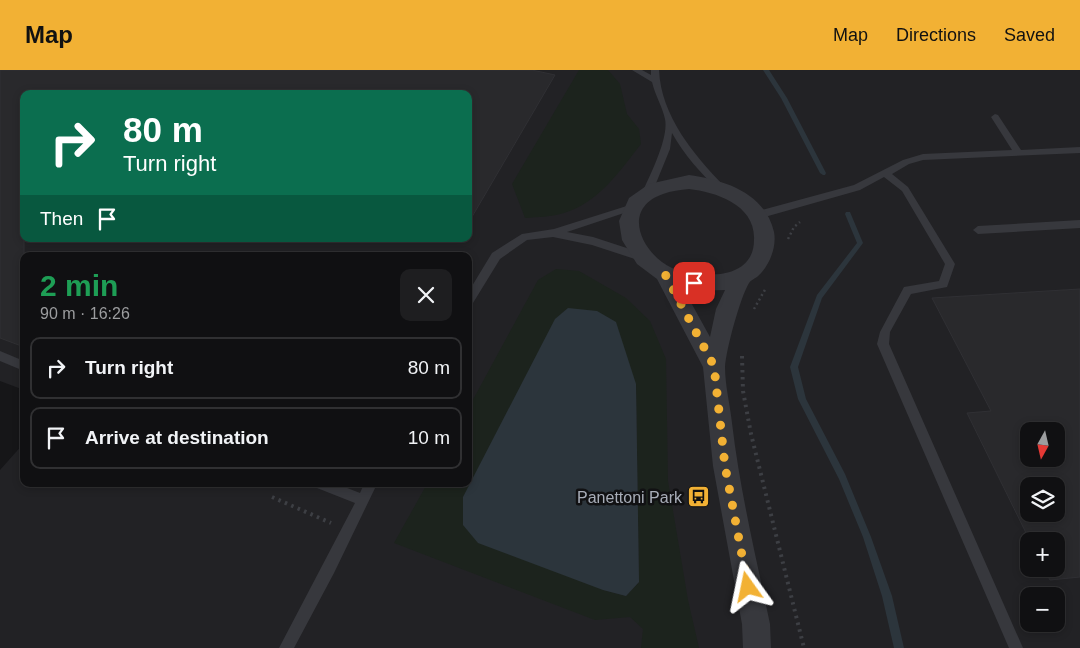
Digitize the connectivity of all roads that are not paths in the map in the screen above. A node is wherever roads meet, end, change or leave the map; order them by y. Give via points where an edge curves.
1 (636, 70) edge
2 (655, 70) edge
3 (655, 80) junction
4 (995, 117) dead end
5 (669, 122) junction
6 (1080, 150) edge
7 (1019, 152) junction
8 (885, 173) junction
9 (722, 188) junction
10 (640, 200) junction
11 (758, 214) junction
12 (1080, 224) edge
13 (978, 230) dead end
14 (554, 233) junction
15 (641, 257) junction
16 (665, 274) junction
17 (741, 276) junction
18 (472, 295) edge
19 (0, 356) edge
20 (20, 364) edge
21 (714, 366) junction
22 (329, 487) edge
23 (370, 487) edge
24 (363, 500) junction
25 (286, 648) edge
26 (757, 648) edge
27 (1016, 648) edge

1 - 3 lane
2 - 3 lane
3 - 5 lane
4 - 7 lane
5 - 9 lane via 695,162
5 - 10 lane via 666,149
6 - 7 lane
7 - 8 lane via 923,157
8 - 11 lane via 856,188
8 - 27 lane via 905,189 950,264 944,284 908,290 885,332 883,344
9 - 10 street via 690,182 659,187
9 - 11 street via 741,198
10 - 14 lane
10 - 15 street via 629,219 628,232
11 - 17 street via 765,230 766,248 757,264
12 - 13 lane
14 - 15 lane via 593,241
14 - 18 lane via 525,238 496,256
15 - 16 street
16 - 17 street via 684,282 704,284
16 - 21 street
17 - 21 street via 727,309
19 - 20 lane
21 - 26 street via 725,466 756,624
22 - 24 lane
23 - 24 lane
24 - 25 lane

